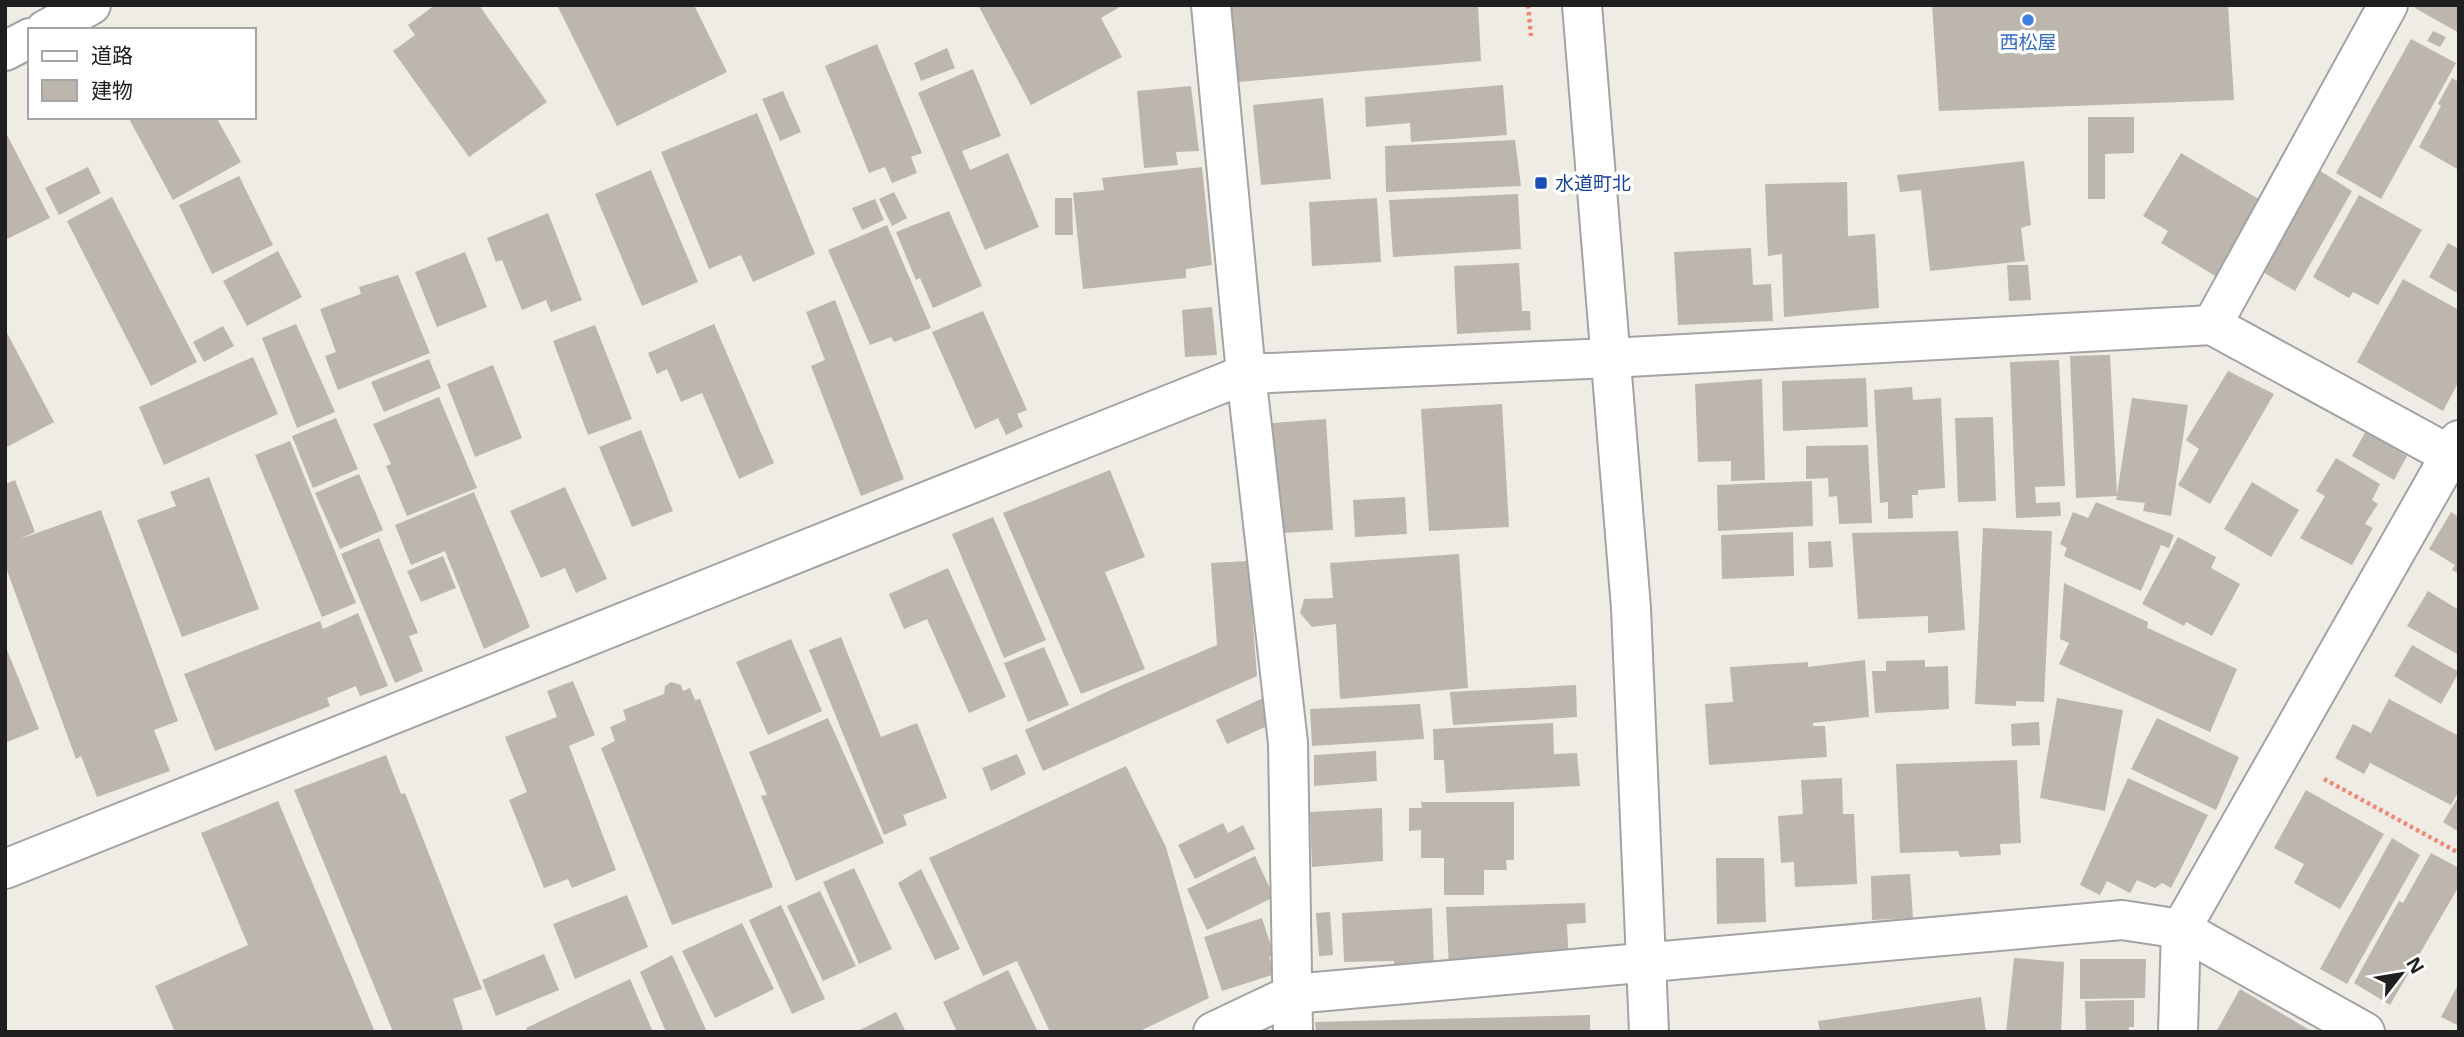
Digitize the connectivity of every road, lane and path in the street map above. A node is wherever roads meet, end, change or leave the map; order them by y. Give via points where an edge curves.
1 (91, 5) edge
2 (1211, 5) edge
3 (1582, 5) edge
4 (2388, 5) edge
5 (49, 28) edge
6 (28, 39) edge
7 (5, 51) edge
8 (2212, 326) junction
9 (1610, 358) junction
10 (1246, 374) junction
11 (2456, 452) edge
12 (2280, 755) junction
13 (2459, 853) edge
14 (5, 869) edge
15 (2181, 929) junction
16 (1645, 963) junction
17 (1293, 994) junction
18 (1213, 1032) edge
19 (1293, 1032) edge
20 (1648, 1032) edge
21 (2178, 1032) edge
22 (2365, 1032) edge

1 - 5 street
2 - 10 street
3 - 9 street
4 - 8 street
6 - 7 street
8 - 9 street
8 - 11 street
9 - 10 street
9 - 16 street via 1631,608
10 - 14 street
10 - 17 street via 1288,743
11 - 12 street
12 - 13 path
12 - 15 street
15 - 16 street via 2122,920
15 - 21 street
15 - 22 street
16 - 17 street
16 - 20 street
17 - 18 street
17 - 19 street

